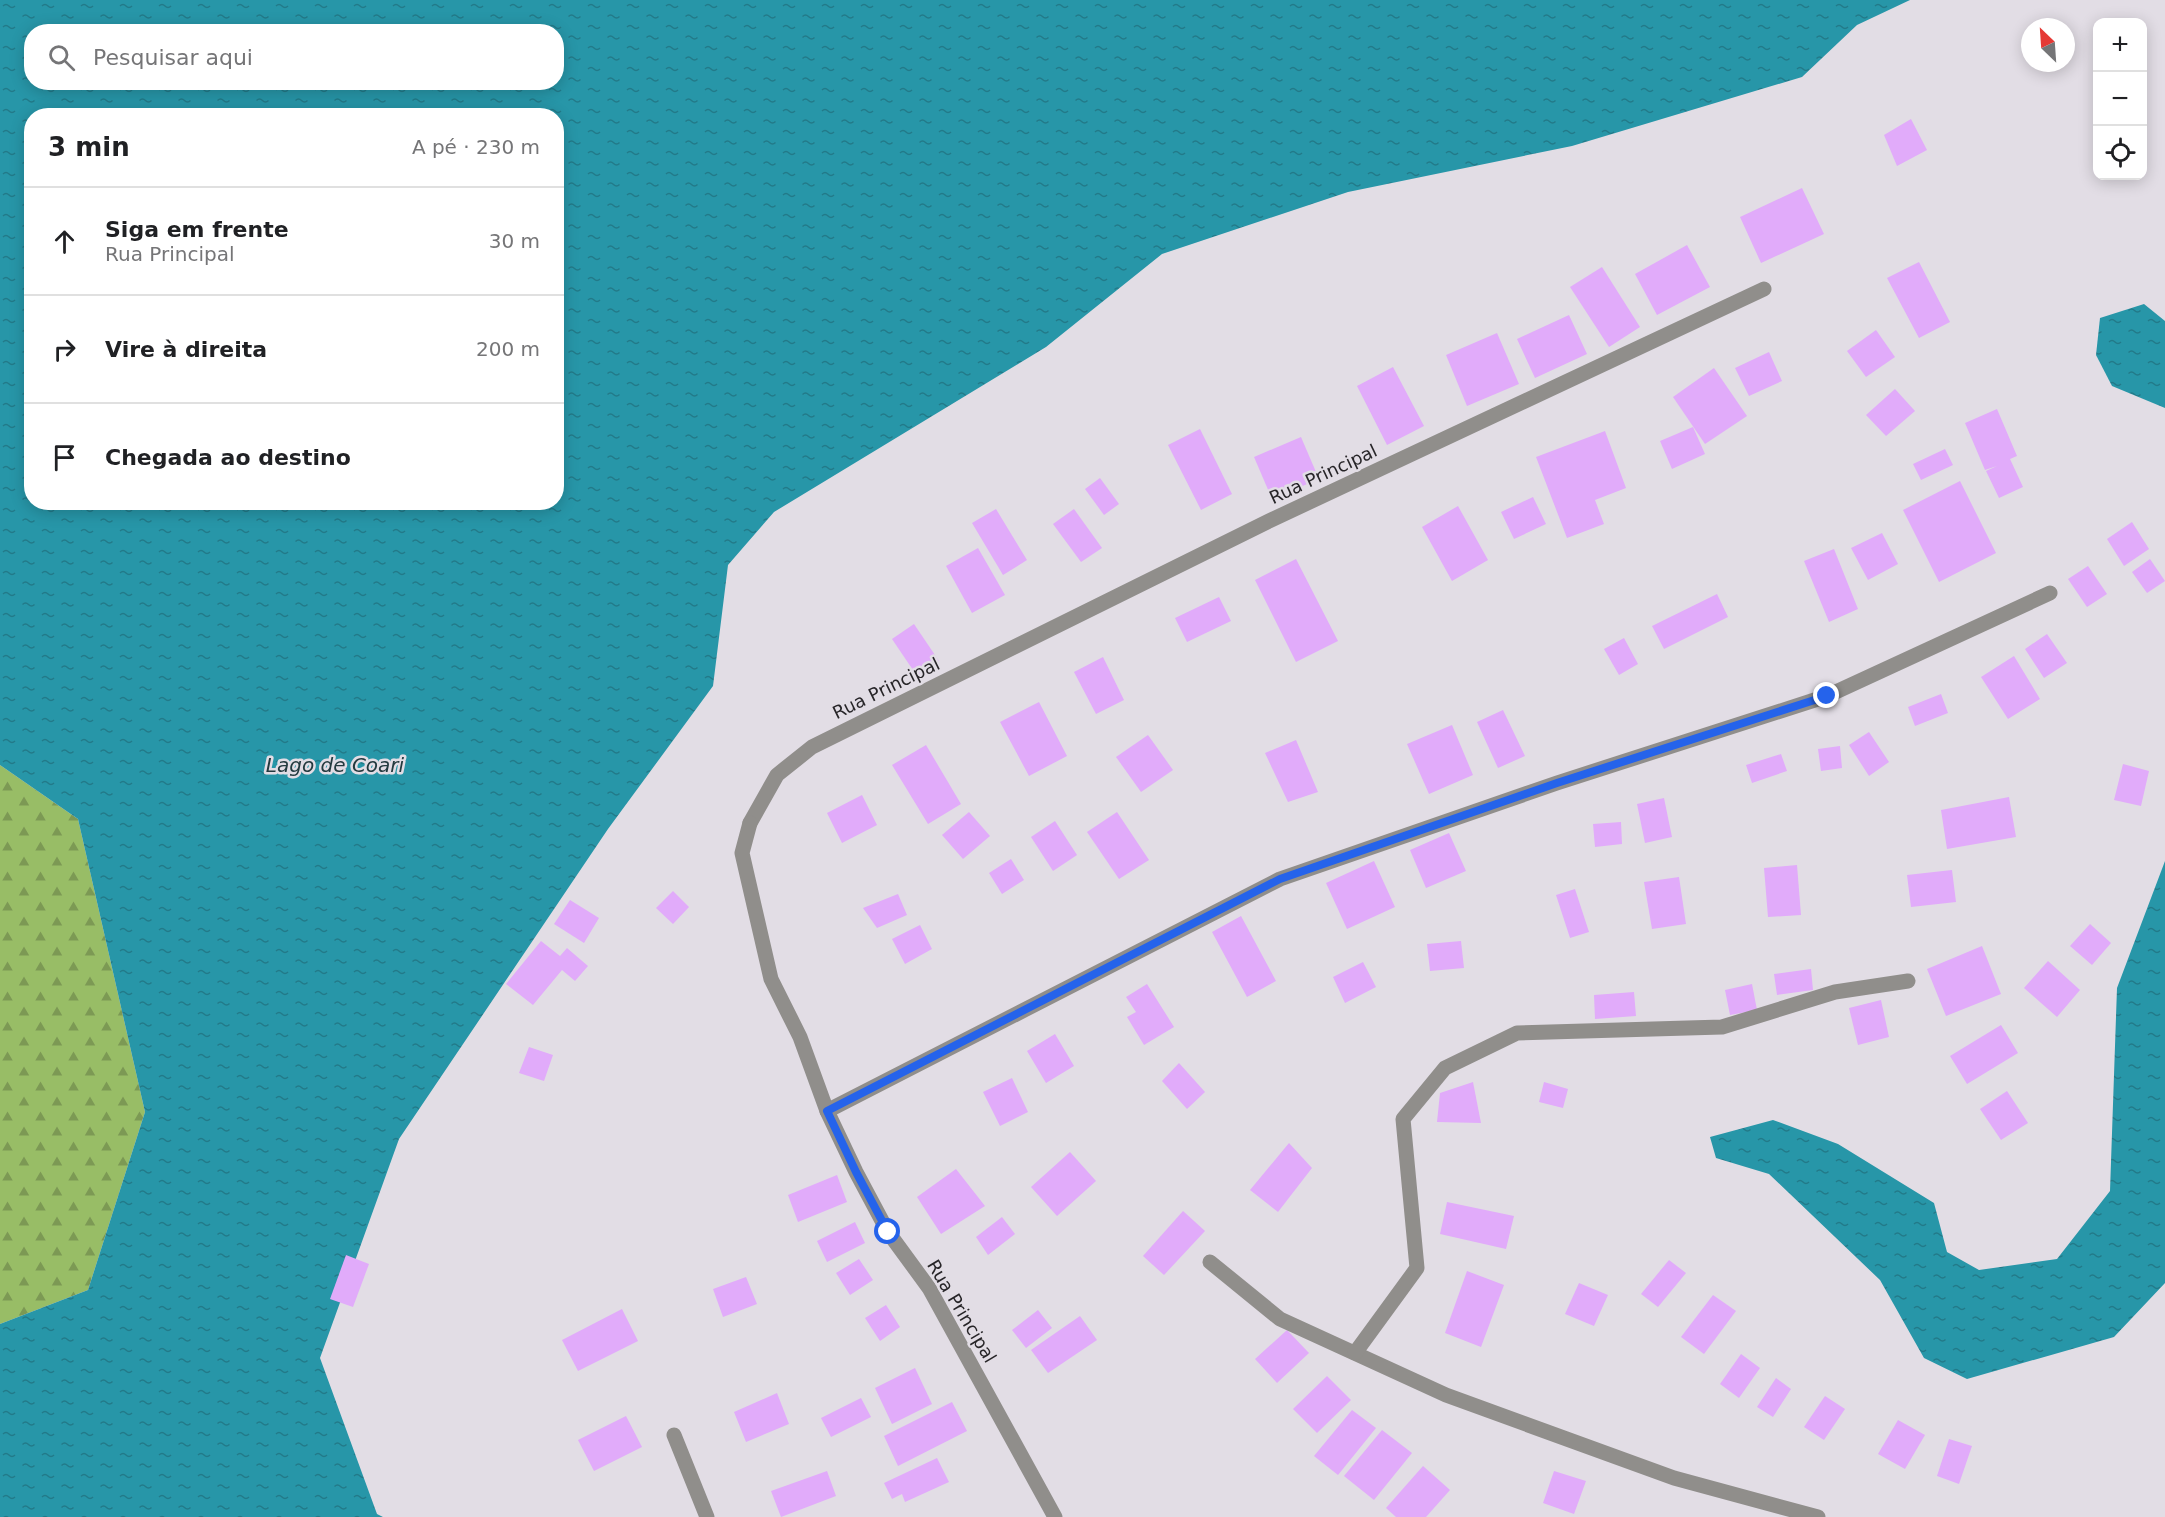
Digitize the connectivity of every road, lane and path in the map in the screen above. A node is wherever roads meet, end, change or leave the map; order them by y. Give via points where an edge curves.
1 (1764, 289) dead end
2 (2050, 593) dead end
3 (1908, 981) dead end
4 (827, 1111) junction
5 (1210, 1262) dead end
6 (1355, 1353) junction
7 (674, 1435) dead end
8 (707, 1517) edge
9 (1055, 1517) edge
10 (1818, 1517) edge

1 - 4 street, Rua Principal via 1269,521 812,747 777,774 750,823 742,853 771,979 800,1037
2 - 4 street via 1827,696 1557,783 1280,879
3 - 6 street via 1835,992 1722,1027 1517,1033 1445,1068 1403,1119 1417,1268
4 - 9 street, Rua Principal via 888,1232 929,1288
5 - 6 street via 1280,1320
6 - 10 street via 1446,1395 1674,1478
7 - 8 street

